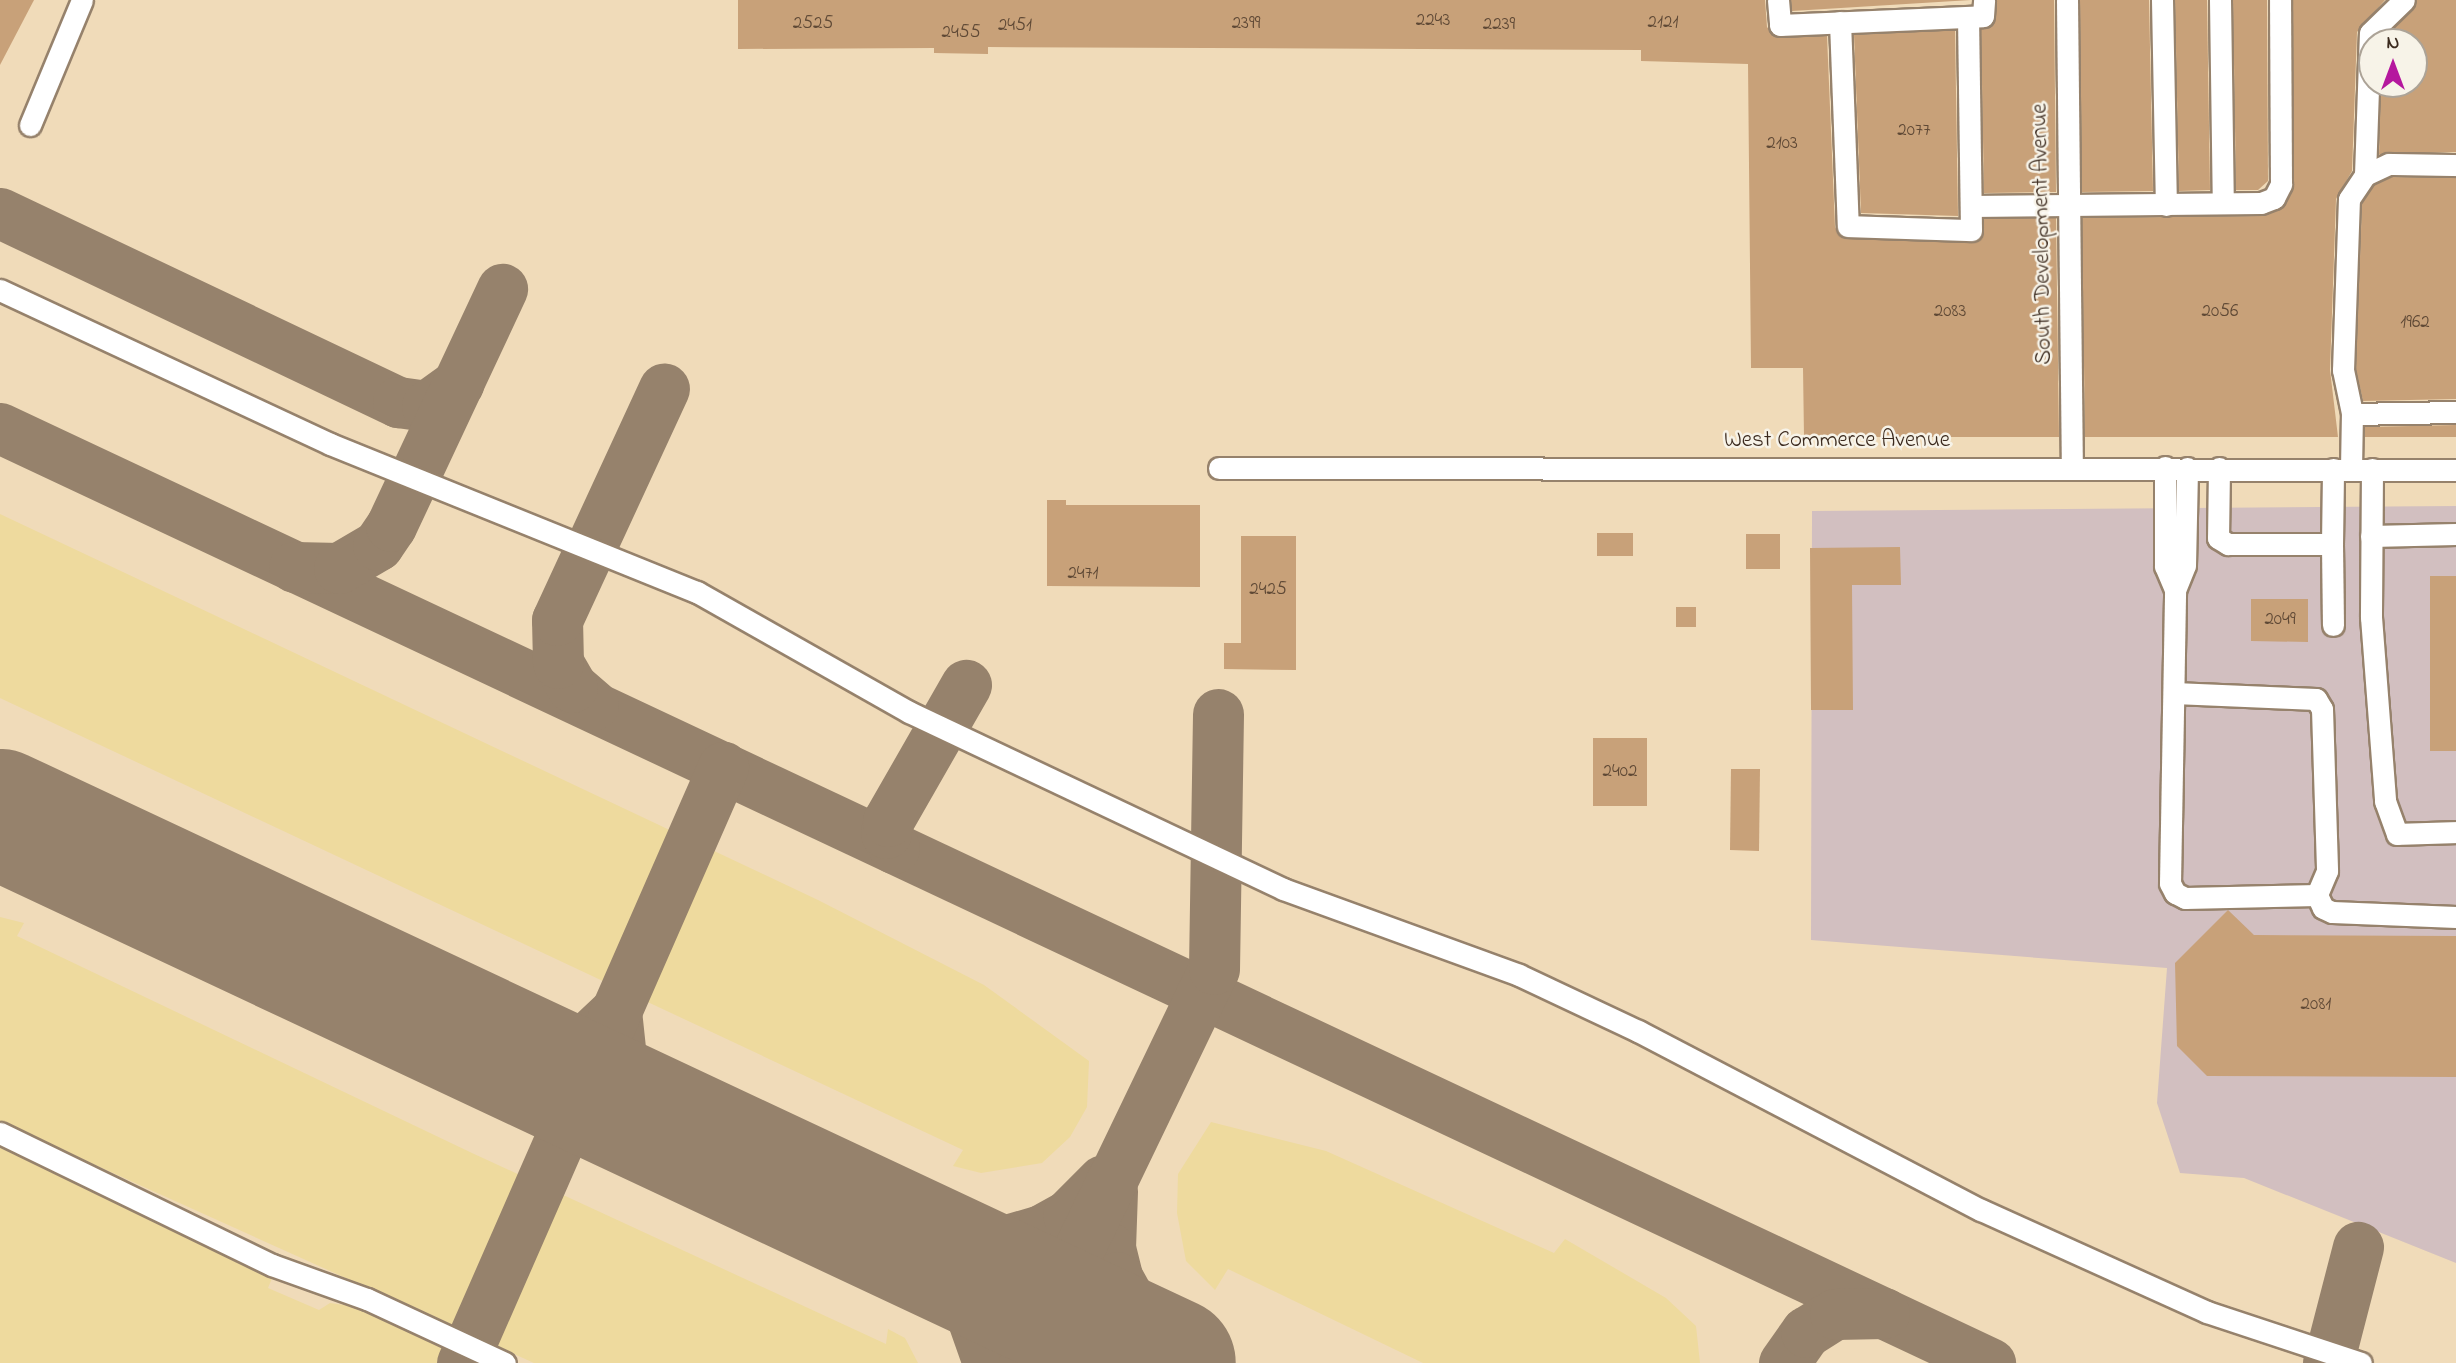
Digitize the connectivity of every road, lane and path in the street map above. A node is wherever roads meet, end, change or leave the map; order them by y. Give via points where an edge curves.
1 (82, 0) edge
2 (1778, 0) edge
3 (1984, 0) edge
4 (2067, 0) edge
5 (2162, 0) edge
6 (2220, 0) edge
7 (2280, 0) edge
8 (2404, 0) edge
9 (1968, 17) junction
10 (1840, 22) junction
11 (30, 125) dead end
12 (2456, 165) edge
13 (2365, 175) junction
14 (2223, 203) junction
15 (2069, 205) junction
16 (2166, 205) junction
17 (1970, 206) junction
18 (0, 290) edge
19 (2456, 412) edge
20 (2352, 414) junction
21 (2072, 467) junction
22 (2165, 467) junction
23 (1219, 468) dead end
24 (2187, 468) junction
25 (2218, 468) junction
26 (2352, 469) junction
27 (2456, 470) edge
28 (2456, 534) edge
29 (2371, 536) junction
30 (2176, 538) junction
31 (2218, 538) junction
32 (2332, 544) junction
33 (2333, 625) dead end
34 (2174, 693) junction
35 (2456, 832) edge
36 (2317, 895) junction
37 (2456, 917) edge
38 (0, 1133) edge
39 (505, 1363) edge
40 (2361, 1363) edge

1 - 11 street
2 - 10 street via 1780,25
3 - 9 street via 1983,16
4 - 15 street, South Development Avenue
5 - 16 street
6 - 14 street
7 - 14 street via 2279,192 2261,203
8 - 13 street via 2370,33
9 - 10 street
9 - 17 street
10 - 17 street via 1848,226 1971,230
12 - 13 street via 2389,163
13 - 20 street via 2349,199 2345,239 2343,370
14 - 16 street
15 - 16 street
15 - 17 street
15 - 21 street, South Development Avenue
18 - 40 street via 330,444 697,593 909,712 1283,889 1519,975 1639,1031 1981,1210 2207,1312
19 - 20 street
20 - 26 street
21 - 22 street, West Commerce Avenue
21 - 23 street, West Commerce Avenue
22 - 24 street, West Commerce Avenue
22 - 30 street
24 - 25 street, West Commerce Avenue
24 - 30 street
25 - 26 street, West Commerce Avenue
25 - 31 street
26 - 27 street, West Commerce Avenue
26 - 29 street
26 - 32 street
28 - 29 street
29 - 35 street via 2373,669 2385,801 2397,835
30 - 31 street
30 - 34 street via 2165,566 2175,590
31 - 32 street via 2228,544
32 - 33 street
34 - 36 street via 2316,699 2322,709 2327,871
34 - 36 street via 2170,883 2175,893 2185,898
36 - 37 street via 2323,908 2332,912
38 - 39 street via 272,1265 367,1299

